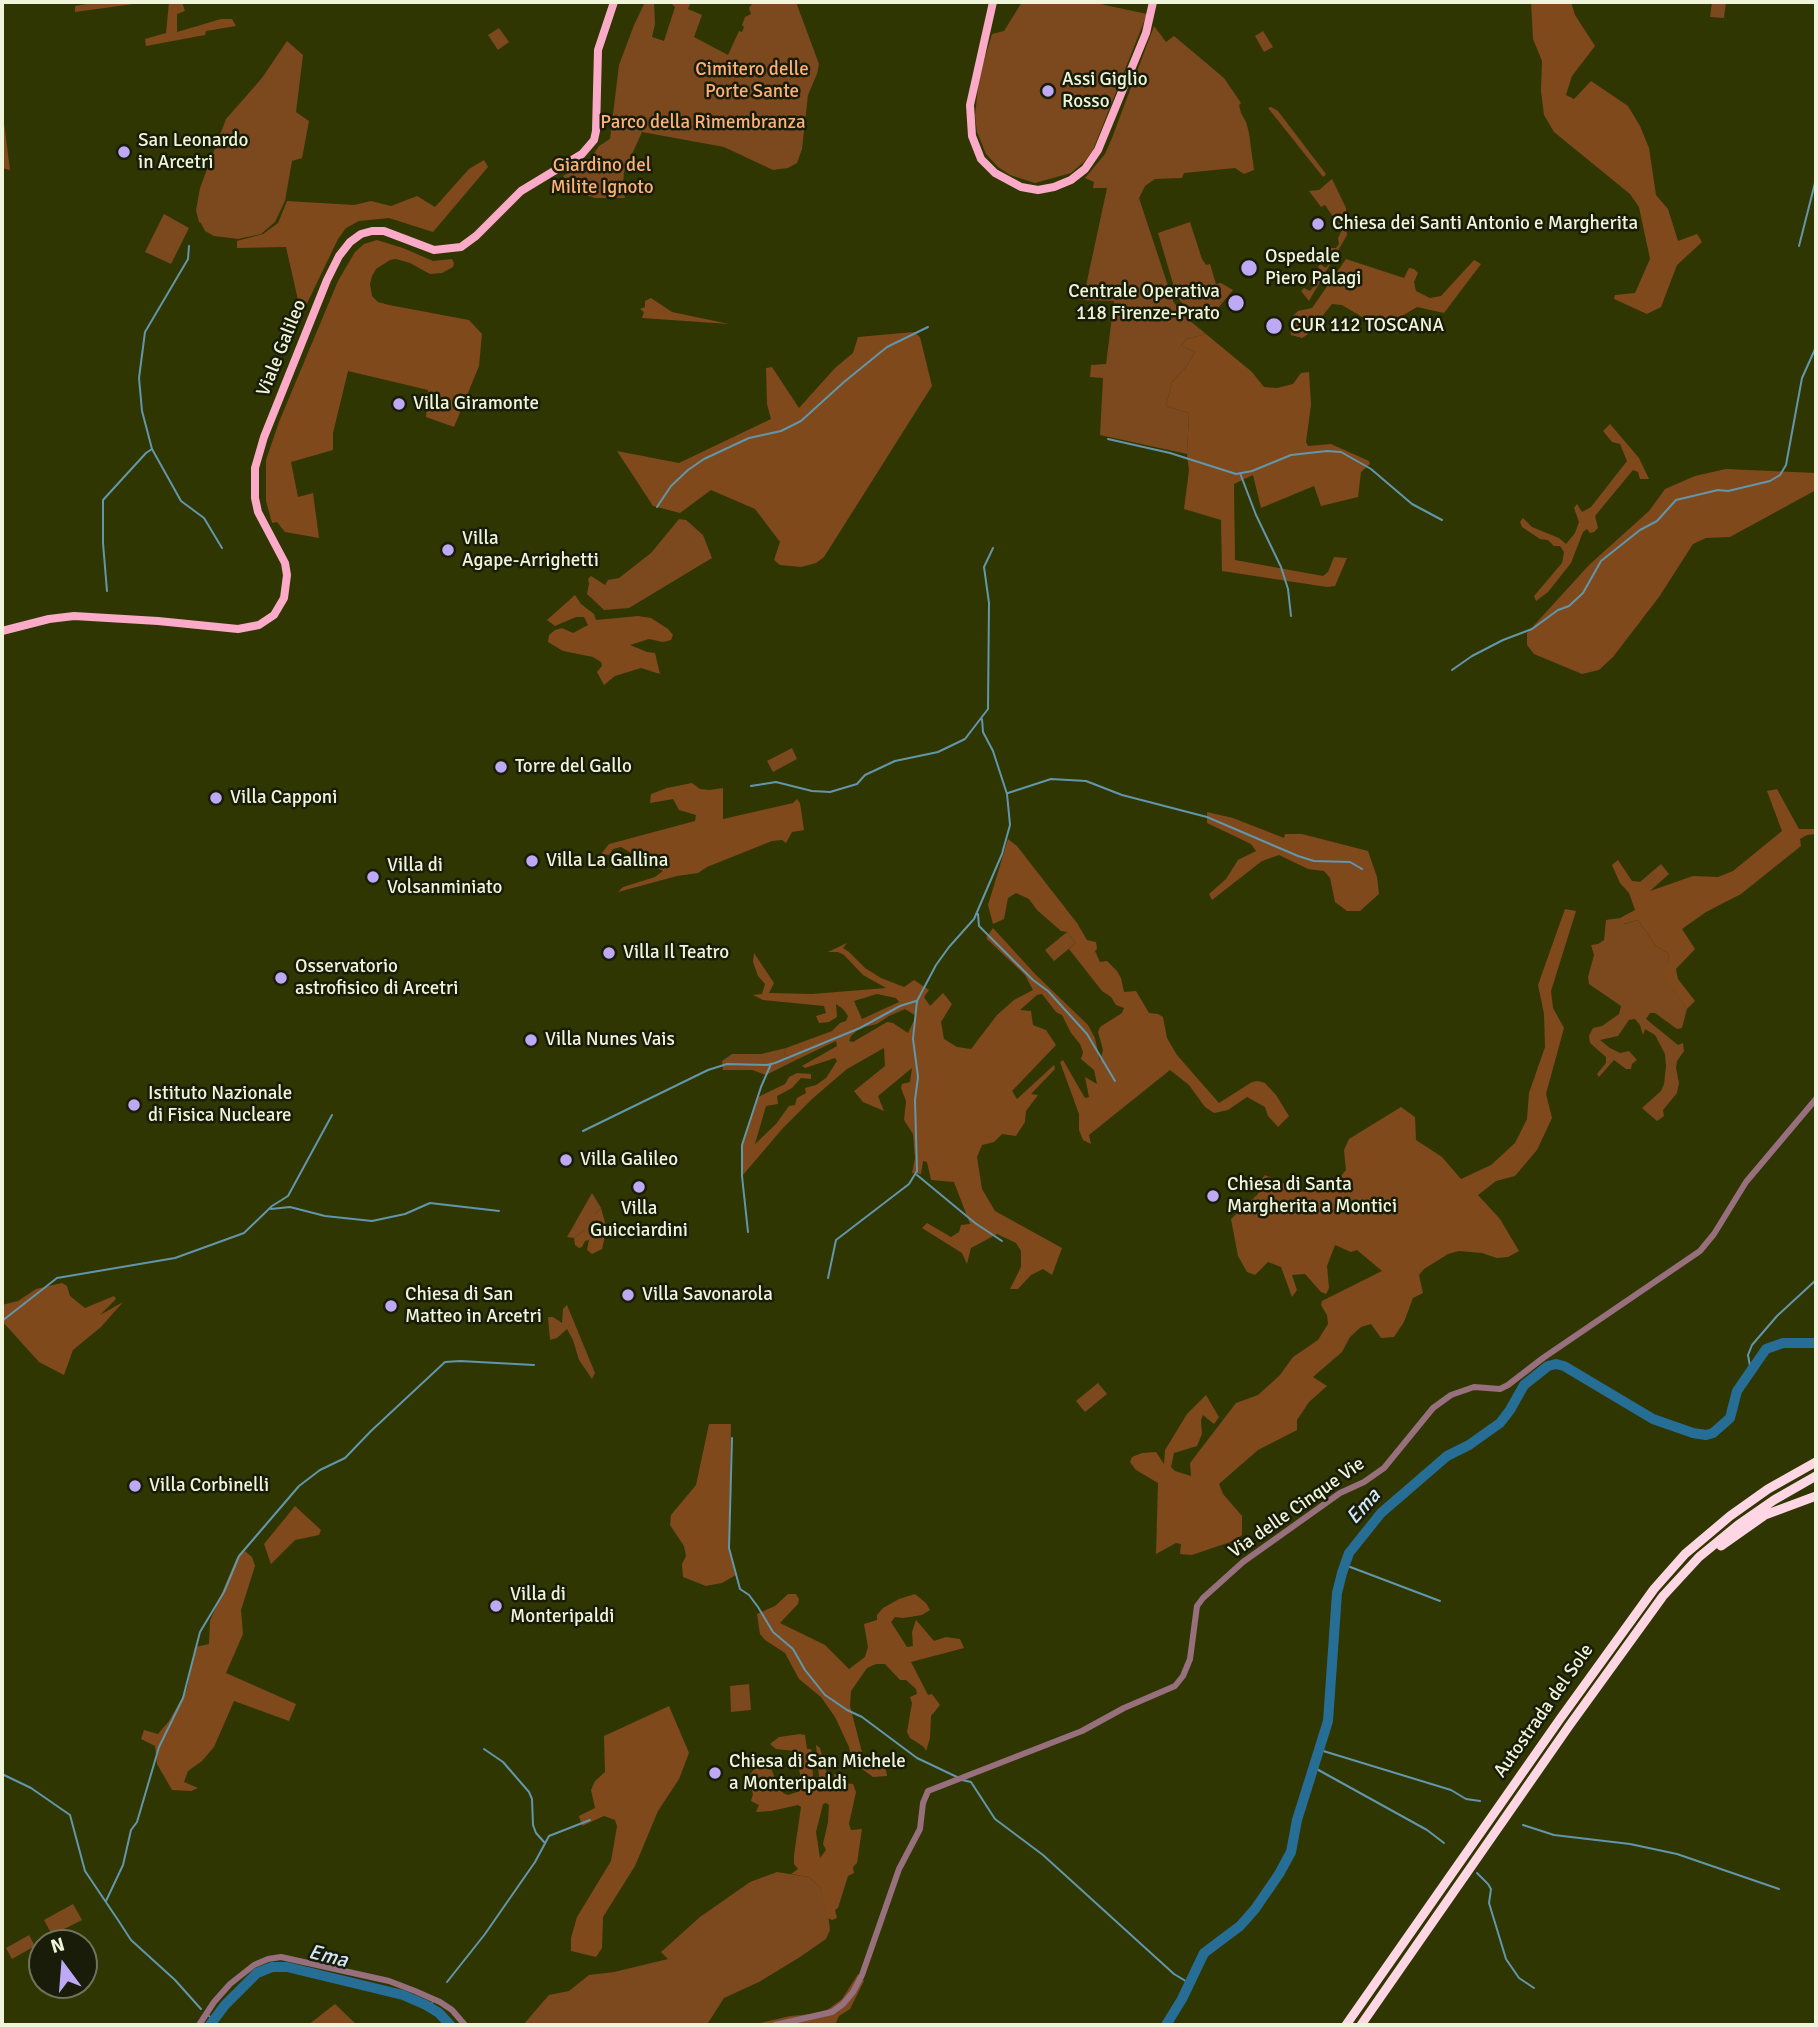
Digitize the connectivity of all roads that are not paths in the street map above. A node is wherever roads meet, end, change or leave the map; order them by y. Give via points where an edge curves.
1 (614, 2) edge
2 (993, 2) edge
3 (1153, 2) edge
4 (2, 631) edge
5 (1816, 1099) edge
6 (1816, 1462) edge
7 (1816, 1476) edge
8 (1816, 1496) edge
9 (1678, 1580) junction
10 (199, 2025) edge
11 (465, 2025) edge
12 (775, 2025) edge
13 (1346, 2025) edge
14 (1361, 2025) edge

1 - 4 main road, Viale Galileo via 598,50 596,131 582,154 521,191 461,247 434,250 384,231 372,231 360,234 339,256 255,468 258,512 287,576 284,598 274,615 259,625 238,629 74,616
2 - 3 main road via 970,105 972,136 981,159 995,173 1038,190 1072,180 1098,150 1146,33
5 - 12 street, Via delle Cinque Vie via 1746,1182 1700,1251 1508,1385 1474,1387 1451,1395 1433,1408 1384,1468 1340,1493 1243,1562 1203,1598 1197,1606 1190,1659 1175,1685 1082,1731 928,1791 919,1832 899,1869 853,1992 832,2012
6 - 13 highway, Autostrada del Sole via 1730,1516 1685,1554 1654,1589
7 - 9 highway, Autostrada del Sole via 1738,1525
8 - 9 highway via 1765,1515
9 - 14 highway, Autostrada del Sole via 1592,1693
10 - 11 street via 230,1984 254,1965 275,1957 389,1981 440,2002

